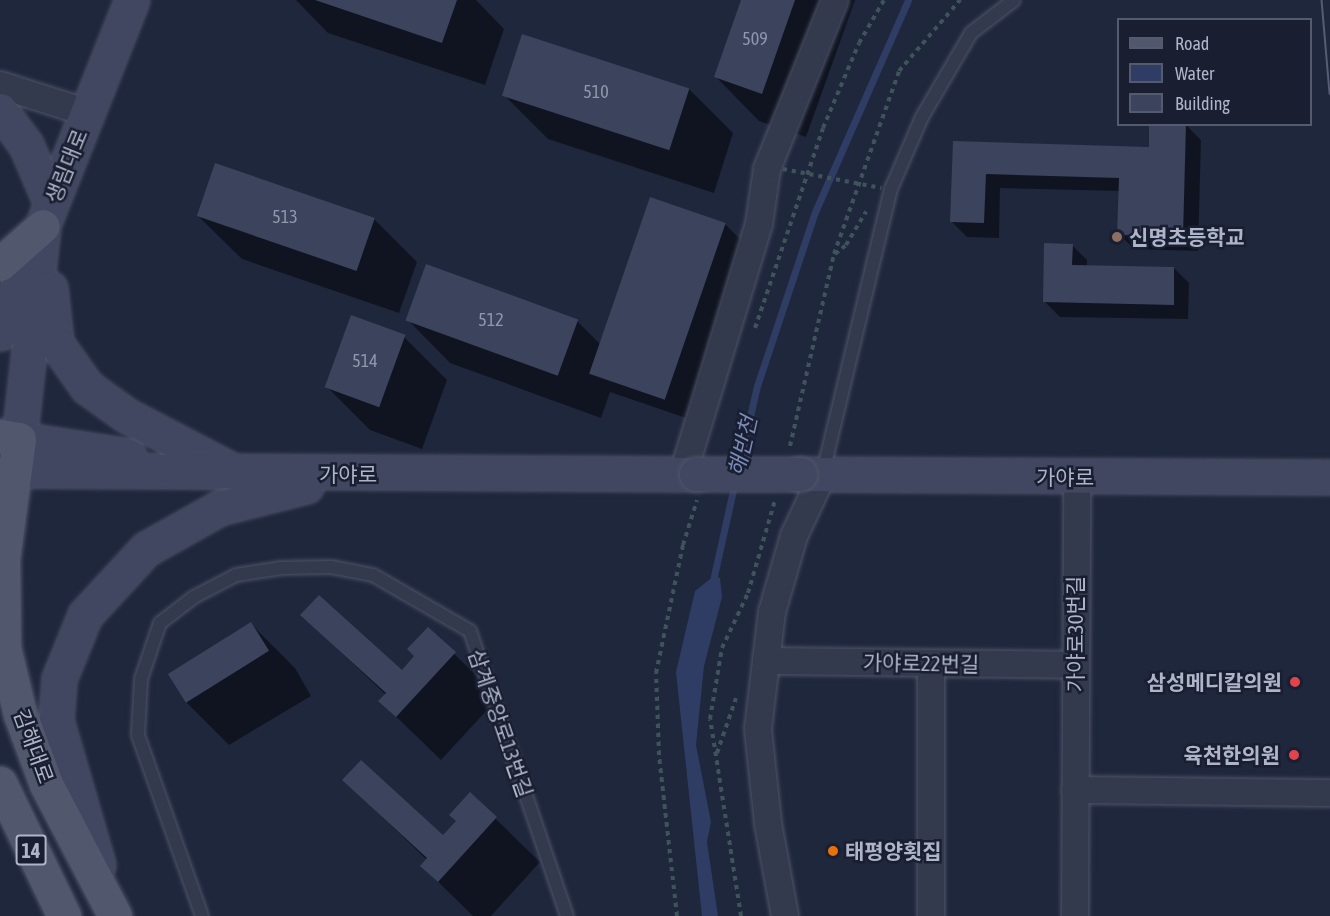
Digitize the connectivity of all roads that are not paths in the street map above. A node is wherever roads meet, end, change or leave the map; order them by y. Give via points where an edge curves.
1 (132, 0) edge
2 (835, 0) edge
3 (1014, 0) edge
4 (0, 85) edge
5 (0, 110) edge
6 (88, 112) junction
7 (47, 215) junction
8 (0, 264) edge
9 (0, 333) edge
10 (9, 437) edge
11 (6, 471) edge
12 (238, 473) junction
13 (356, 474) junction
14 (690, 474) junction
15 (811, 475) junction
16 (1077, 477) junction
17 (1330, 477) edge
18 (766, 661) junction
19 (931, 663) junction
20 (1075, 664) junction
21 (0, 783) edge
22 (1075, 790) junction
23 (1330, 793) edge
24 (0, 818) edge
25 (58, 906) edge
26 (115, 915) edge
27 (202, 916) edge
28 (567, 916) edge
29 (785, 916) edge
30 (931, 916) edge
31 (1075, 916) edge

1 - 6 main road, 생림대로
2 - 14 street via 767,168 759,224
3 - 15 lane via 971,33 886,189
4 - 6 street
5 - 7 main road via 26,145
6 - 7 main road, 생림대로
7 - 8 main road
7 - 9 main road, 생림대로
7 - 10 main road
7 - 12 main road via 56,343 87,387 126,415
10 - 11 main road, 김해대로
10 - 12 main road
11 - 12 main road, 가야로
11 - 26 main road, 김해대로 via 4,648 20,714 46,784
12 - 13 main road, 가야로
13 - 14 main road, 가야로
13 - 26 main road via 219,508 146,549 85,615 59,679 56,720
14 - 15 main road, 가야로, bridge
15 - 16 main road, 가야로
15 - 18 street via 772,612
16 - 17 main road, 가야로
16 - 20 street, 가야로30번길
18 - 19 street, 가야로22번길
18 - 29 street via 758,729 768,823
19 - 20 street, 가야로22번길
19 - 30 street
20 - 22 street, 가야로30번길
21 - 25 main road, 김해대로 / 14
22 - 23 street
22 - 31 street, 가야로30번길
24 - 25 main road
27 - 28 lane, 삼계중앙로13번길 via 138,735 141,679 160,623 194,597 236,575 281,568 331,567 374,575 470,631

